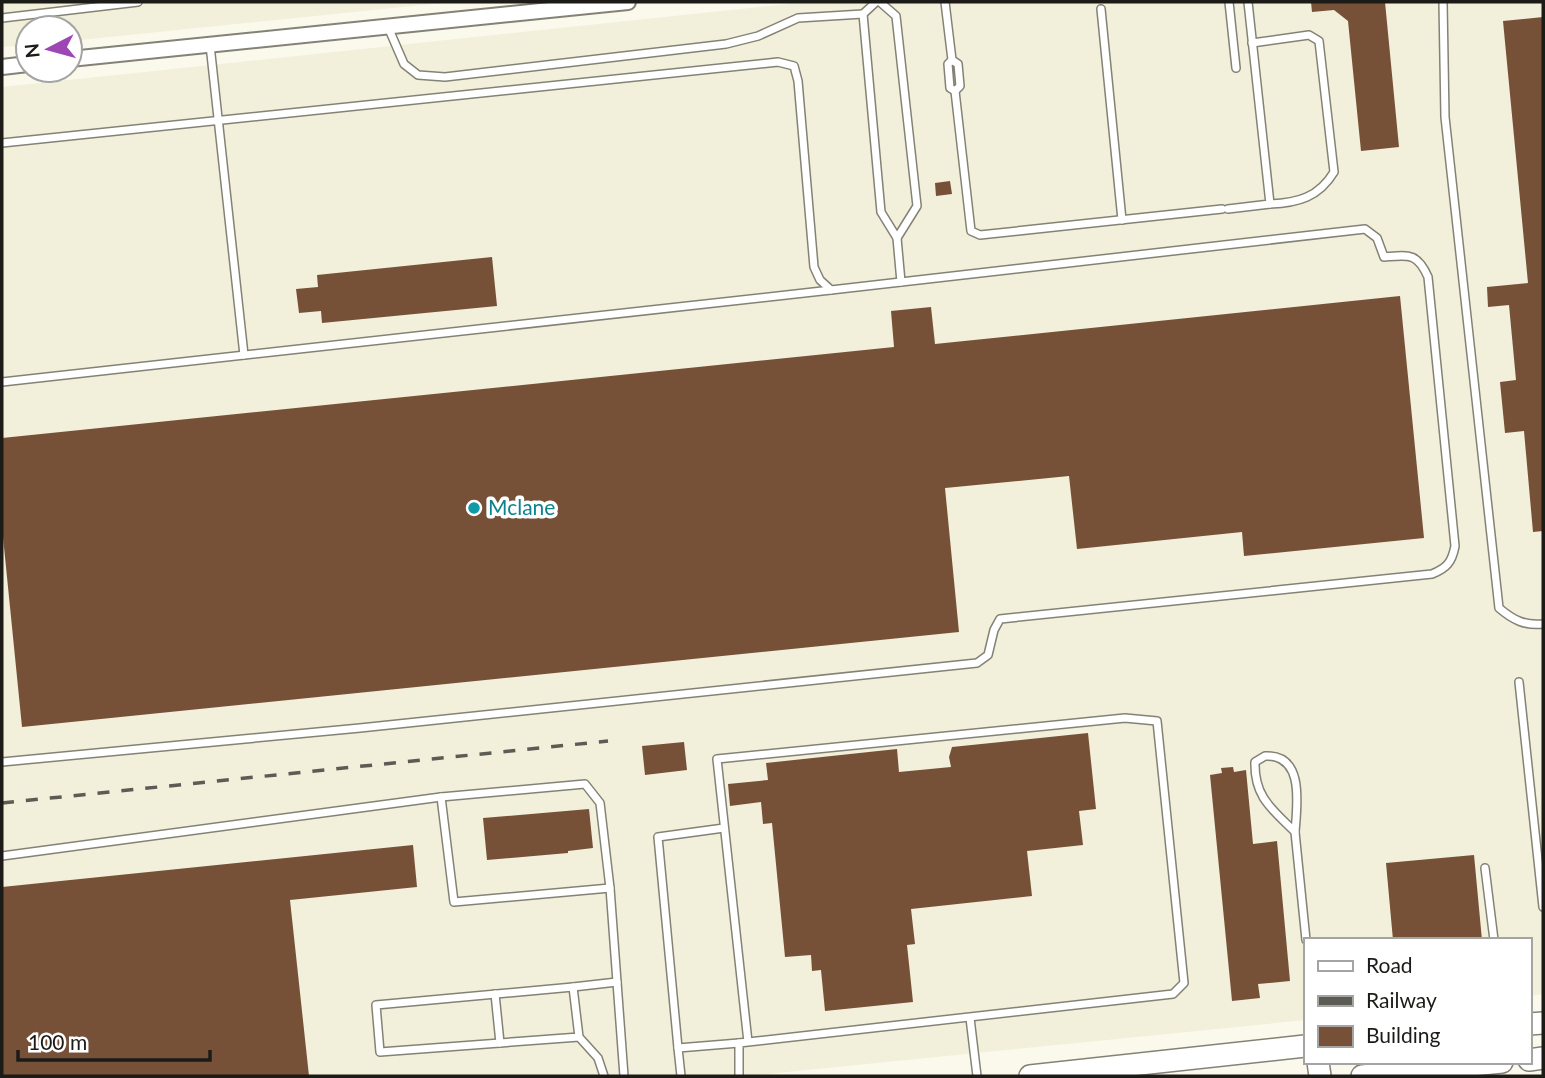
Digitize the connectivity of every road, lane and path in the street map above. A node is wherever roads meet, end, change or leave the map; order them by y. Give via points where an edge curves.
1 (138, 2) edge
2 (628, 2) edge
3 (878, 2) edge
4 (945, 2) edge
5 (1229, 2) edge
6 (1248, 2) edge
7 (1443, 2) edge
8 (1101, 9) dead end
9 (863, 14) junction
10 (2, 18) edge
11 (388, 27) junction
12 (1252, 43) junction
13 (210, 45) junction
14 (84, 58) edge
15 (1236, 68) dead end
16 (217, 121) junction
17 (2, 143) edge
18 (1270, 204) junction
19 (1122, 220) junction
20 (897, 238) junction
21 (901, 282) junction
22 (831, 290) junction
23 (244, 355) junction
24 (2, 382) edge
25 (1543, 624) edge
26 (1519, 682) dead end
27 (2, 762) edge
28 (441, 797) junction
29 (724, 828) junction
30 (1295, 832) junction
31 (2, 856) edge
32 (1485, 868) dead end
33 (610, 888) junction
34 (1543, 907) edge
35 (1306, 938) edge
36 (1493, 938) edge
37 (617, 982) junction
38 (573, 987) junction
39 (495, 994) junction
40 (970, 1018) junction
41 (579, 1037) junction
42 (748, 1042) junction
43 (500, 1043) junction
44 (739, 1043) junction
45 (1304, 1046) edge
46 (678, 1048) junction
47 (1482, 1064) edge
48 (604, 1076) edge
49 (624, 1076) edge
50 (681, 1076) edge
51 (739, 1076) edge
52 (977, 1076) edge
53 (1030, 1076) edge
54 (1362, 1076) edge

1 - 10 lane
2 - 11 street
3 - 9 lane
3 - 20 lane via 896,16 918,206
4 - 19 lane via 952,60 948,64 950,88 955,91 971,232 980,235
5 - 15 lane
6 - 12 lane
7 - 25 lane via 1445,117 1499,608 1511,618
8 - 19 lane
9 - 11 lane via 798,18 726,44 444,77 418,75 404,64
9 - 20 lane via 881,212
11 - 13 street
12 - 18 lane
12 - 18 lane via 1309,35 1319,41 1333,159 1334,172 1312,196
13 - 14 street
13 - 16 lane
16 - 17 lane
16 - 22 lane via 778,62 794,66 814,267
16 - 23 lane
18 - 19 lane
20 - 21 lane
21 - 22 lane
21 - 27 lane via 1365,229 1377,238 1384,257 1409,255 1422,262 1428,277 1453,560 1432,574 1000,620 989,656 977,663
22 - 23 lane
23 - 24 lane
26 - 34 lane
28 - 31 lane
28 - 33 lane via 585,784 600,803
28 - 33 lane via 454,902
29 - 40 lane via 717,759 1125,718 1157,721 1184,983 1173,994
29 - 42 lane
29 - 46 lane via 657,837
30 - 30 lane via 1297,795 1290,766 1274,755 1265,756 1255,762 1254,782
30 - 35 lane
32 - 36 lane
33 - 37 lane
37 - 38 lane
37 - 49 lane
38 - 39 lane
38 - 41 lane
39 - 43 lane
39 - 43 lane via 376,1005 380,1052
40 - 42 lane
40 - 52 lane
41 - 43 lane
41 - 48 lane via 598,1058
42 - 44 lane
44 - 46 lane
44 - 51 lane
45 - 53 main road
46 - 50 lane
47 - 54 main road

